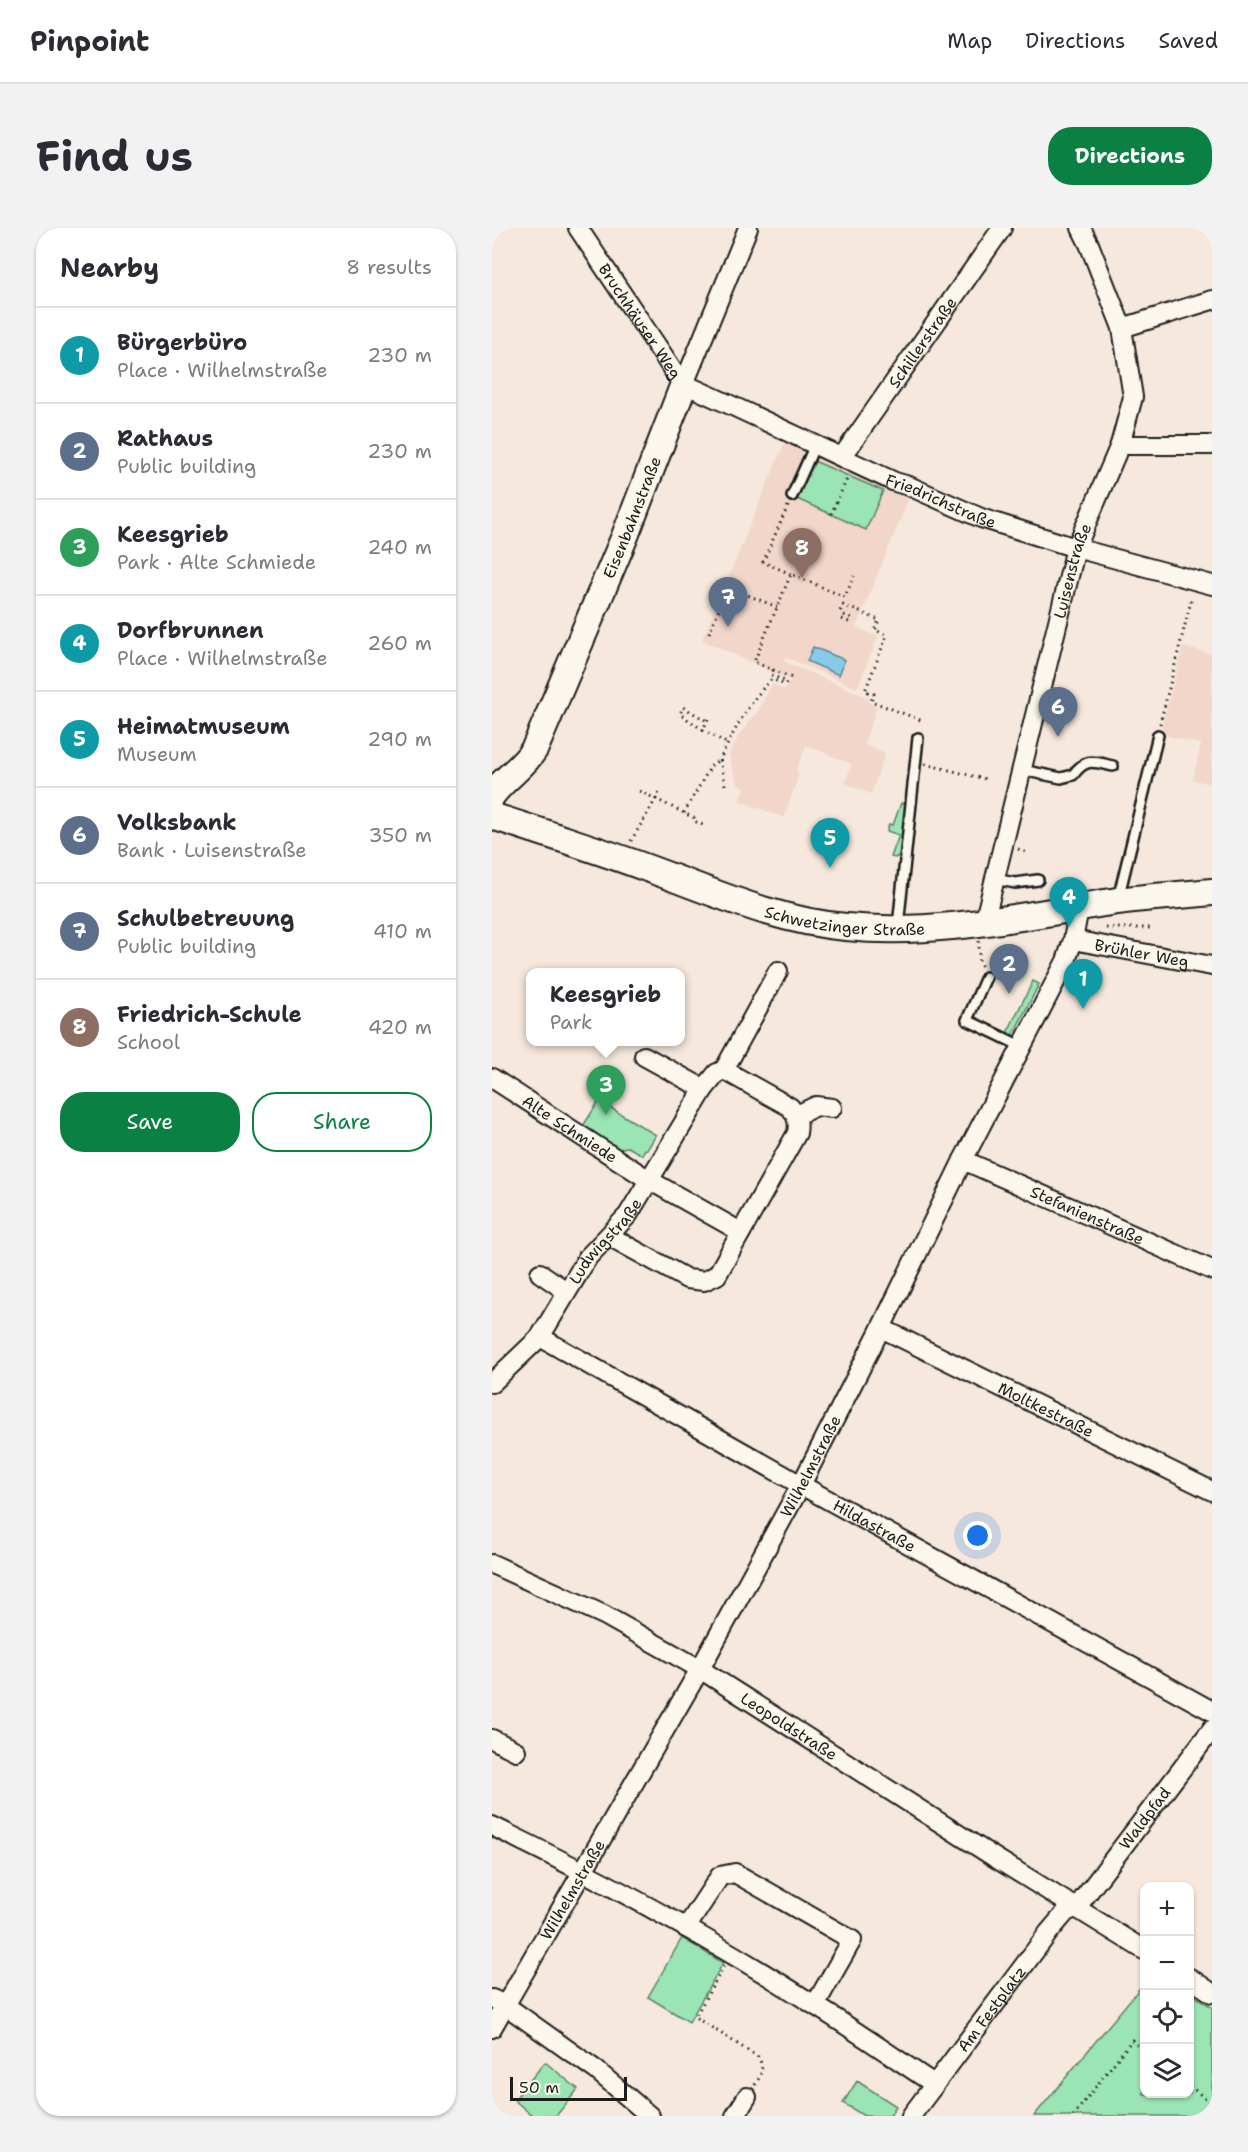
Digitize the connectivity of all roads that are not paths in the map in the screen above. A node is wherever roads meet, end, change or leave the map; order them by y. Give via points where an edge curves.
1 (578, 228) edge
2 (748, 228) edge
3 (1002, 228) edge
4 (1081, 228) edge
5 (1212, 300) edge
6 (1122, 328) junction
7 (684, 384) junction
8 (815, 445) junction
9 (1120, 445) junction
10 (1212, 445) edge
11 (848, 460) junction
12 (792, 495) road end
13 (1076, 548) junction
14 (1204, 583) edge
15 (1158, 735) road end
16 (918, 738) dead end
17 (1113, 766) dead end
18 (1022, 770) junction
19 (492, 795) edge
20 (492, 816) edge
21 (995, 879) junction
22 (1038, 880) dead end
23 (1212, 892) edge
24 (1117, 901) junction
25 (1079, 908) junction
26 (982, 923) junction
27 (897, 929) junction
28 (1073, 940) junction
29 (1212, 966) edge
30 (778, 971) dead end
31 (986, 976) road end
32 (1021, 1046) junction
33 (644, 1056) dead end
34 (724, 1070) junction
35 (492, 1078) edge
36 (704, 1089) junction
37 (832, 1108) dead end
38 (796, 1115) junction
39 (963, 1160) junction
40 (649, 1180) junction
41 (741, 1232) junction
42 (609, 1236) junction
43 (1212, 1270) edge
44 (540, 1273) dead end
45 (566, 1292) junction
46 (881, 1328) junction
47 (540, 1337) junction
48 (492, 1383) edge
49 (801, 1485) junction
50 (1212, 1491) edge
51 (492, 1564) edge
52 (700, 1669) junction
53 (1212, 1711) edge
54 (1212, 1729) edge
55 (492, 1739) edge
56 (516, 1751) dead end
57 (492, 1826) edge
58 (583, 1870) junction
59 (1077, 1907) junction
60 (686, 1928) junction
61 (1140, 1947) edge
62 (1194, 1981) edge
63 (1212, 1993) edge
64 (499, 2002) edge
65 (814, 2005) junction
66 (492, 2028) edge
67 (934, 2084) junction
68 (747, 2097) road end
69 (650, 2116) edge
70 (735, 2116) edge
71 (911, 2116) edge

1 - 7 street, Bruchhäuser Weg
2 - 7 street, Eisenbahnstraße
3 - 11 street, Schillerstraße
4 - 6 street, Luisenstraße
5 - 6 street
6 - 9 street, Luisenstraße via 1133,397
7 - 8 street, Friedrichstraße
7 - 19 street, Eisenbahnstraße via 535,748
8 - 11 street, Friedrichstraße
8 - 12 lane
9 - 10 street
9 - 13 street, Luisenstraße
11 - 13 street, Friedrichstraße via 981,519
13 - 14 street, Friedrichstraße
13 - 18 street, Luisenstraße
15 - 24 lane
16 - 27 lane
17 - 18 lane via 1080,764 1073,775 1061,778
18 - 21 street, Luisenstraße via 1011,791
20 - 27 street, Schwetzinger Straße via 676,874 735,902 801,921
21 - 22 lane via 1015,883
21 - 26 street, Luisenstraße
23 - 24 street, Schwetzinger Straße
24 - 25 street, Schwetzinger Straße
25 - 26 street, Schwetzinger Straße
25 - 28 street, Wilhelmstraße
26 - 27 street, Schwetzinger Straße
28 - 29 street, Brühler Weg
28 - 32 street, Wilhelmstraße
30 - 34 street, Ludwigstraße
31 - 32 lane via 967,1020
32 - 39 street, Wilhelmstraße
33 - 36 street
34 - 36 street, Ludwigstraße
34 - 38 street via 790,1107
35 - 40 street, Alte Schmiede
36 - 40 street, Ludwigstraße
37 - 38 street via 816,1106
38 - 41 street via 797,1133
39 - 43 street, Stefanienstraße
39 - 46 street, Wilhelmstraße
40 - 41 street, Alte Schmiede
40 - 42 street, Ludwigstraße via 628,1215
41 - 42 street via 717,1275 704,1281 687,1279
42 - 45 street, Ludwigstraße via 588,1257
44 - 45 street
45 - 47 street, Ludwigstraße
46 - 49 street, Wilhelmstraße
46 - 50 street, Moltkestraße
47 - 48 street, Ludwigstraße
47 - 49 street, Hildastraße
49 - 52 street, Wilhelmstraße
49 - 53 street, Hildastraße
51 - 52 street, Leopoldstraße via 604,1615
52 - 58 street, Wilhelmstraße
52 - 59 street, Leopoldstraße
54 - 59 street, Waldpfad
55 - 56 street
57 - 58 street
58 - 60 street
58 - 64 street, Wilhelmstraße
59 - 61 street, Leopoldstraße
59 - 67 street, Am Festplatz via 1066,1911 1049,1932
60 - 65 street
60 - 65 street via 720,1876 735,1873 852,1940
62 - 63 street
64 - 66 street, Wilhelmstraße
64 - 69 street via 596,2070
65 - 67 street
67 - 71 street, Am Festplatz
68 - 70 street

